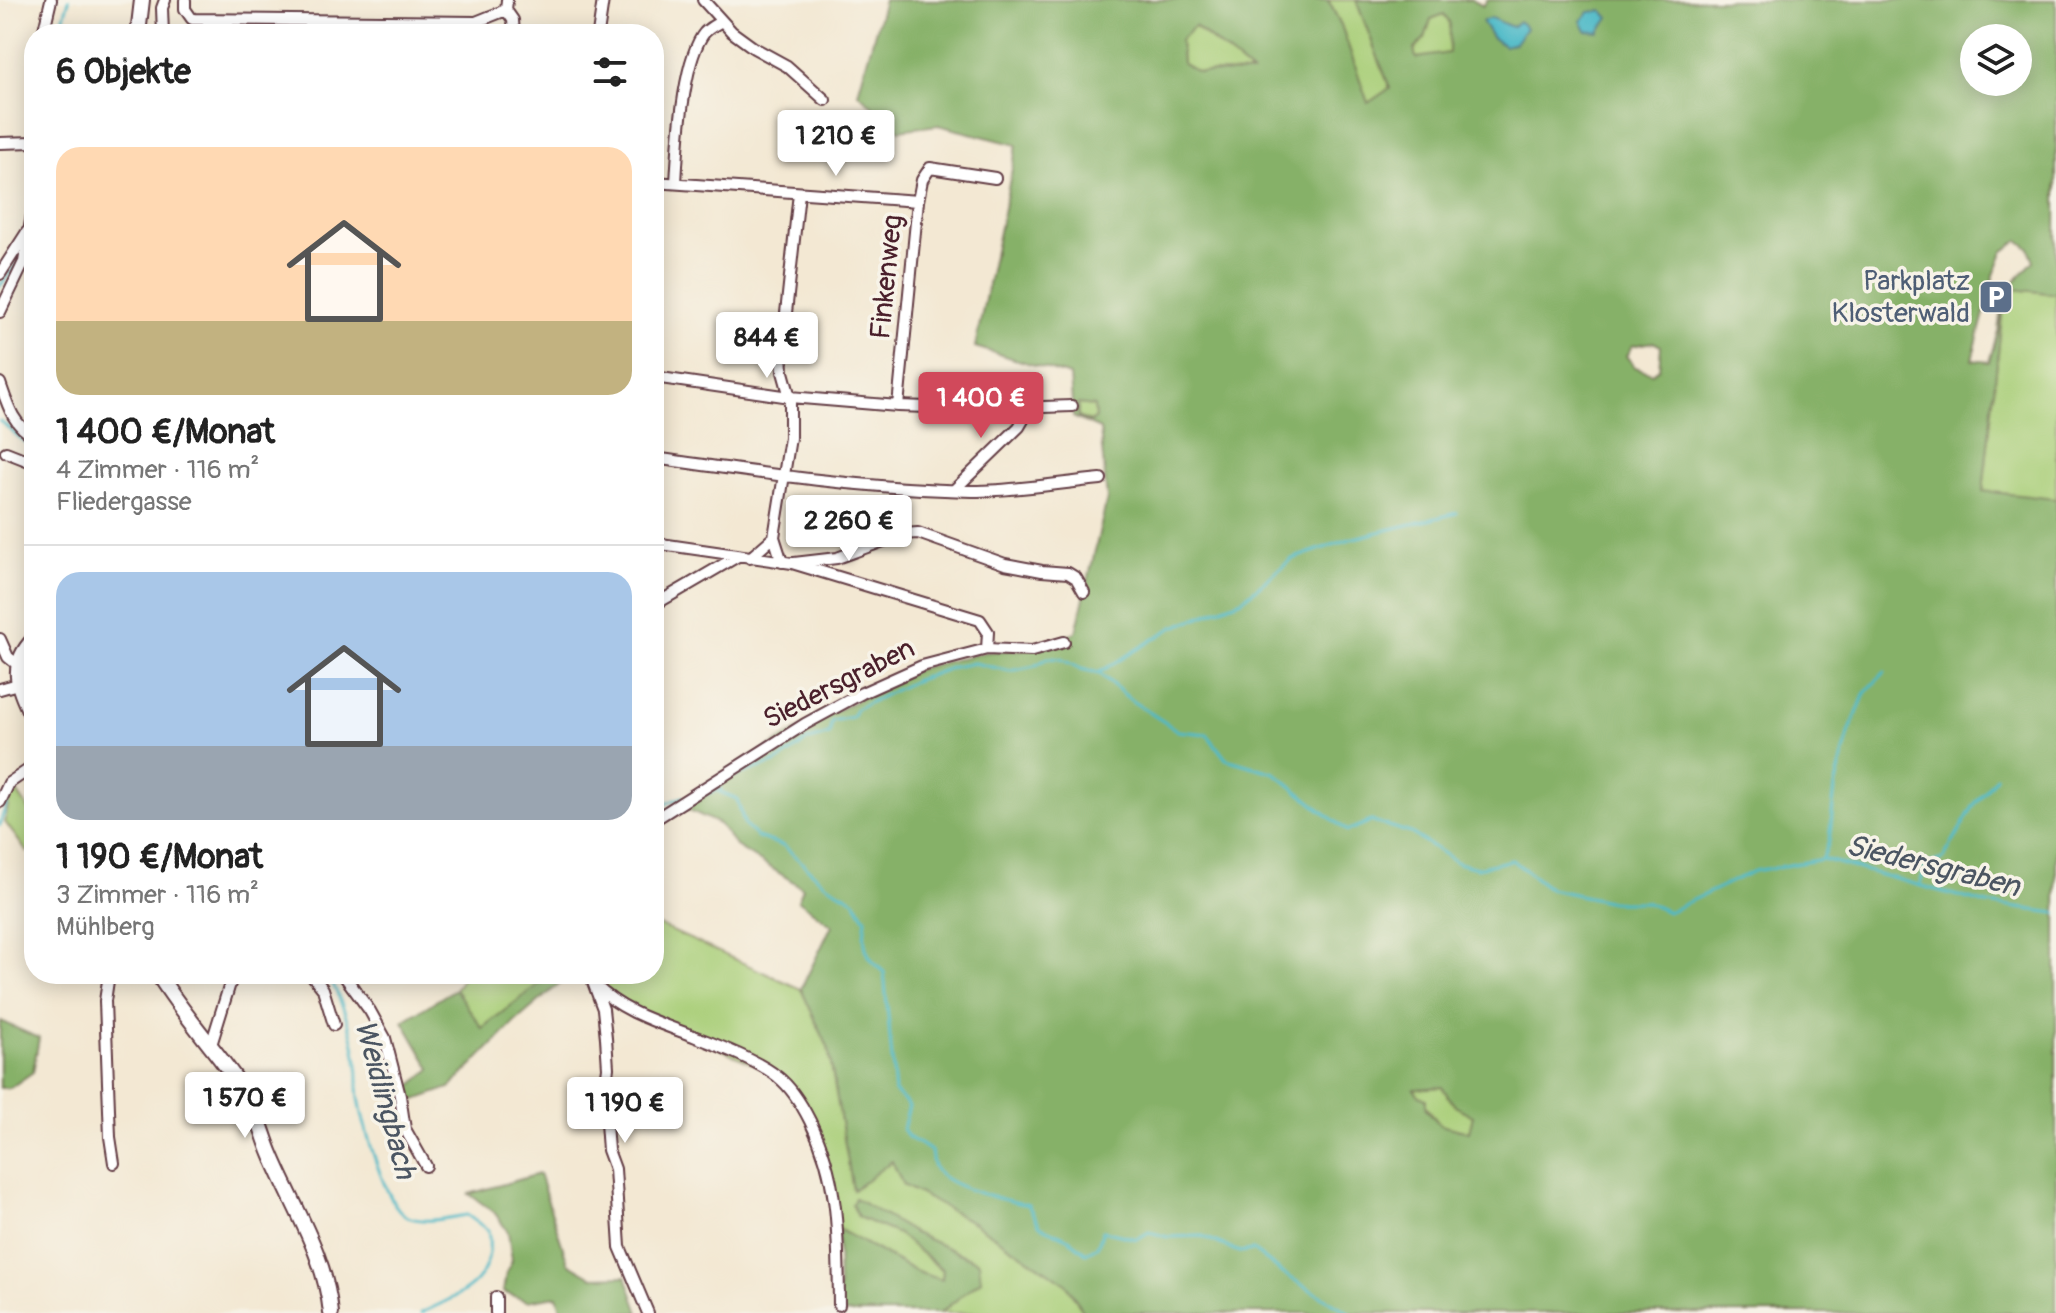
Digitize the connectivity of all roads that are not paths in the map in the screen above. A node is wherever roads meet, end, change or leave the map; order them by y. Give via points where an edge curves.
1 (51, 0) edge
2 (142, 0) edge
3 (165, 0) edge
4 (185, 0) edge
5 (603, 0) edge
6 (703, 0) edge
7 (506, 5) edge
8 (392, 21) junction
9 (722, 21) junction
10 (45, 24) edge
11 (139, 24) edge
12 (163, 24) edge
13 (392, 24) edge
14 (513, 24) edge
15 (599, 24) edge
16 (825, 100) dead end
17 (24, 142) edge
18 (0, 143) edge
19 (995, 178) dead end
20 (664, 182) edge
21 (676, 183) junction
22 (799, 193) junction
23 (918, 201) junction
24 (24, 236) edge
25 (24, 262) edge
26 (0, 274) edge
27 (0, 312) edge
28 (664, 378) edge
29 (0, 383) edge
30 (790, 397) junction
31 (898, 406) junction
32 (1072, 406) dead end
33 (1030, 408) junction
34 (24, 430) edge
35 (6, 452) dead end
36 (24, 459) edge
37 (664, 459) edge
38 (783, 476) junction
39 (1101, 479) dead end
40 (954, 490) junction
41 (774, 537) junction
42 (664, 545) edge
43 (744, 557) junction
44 (787, 563) junction
45 (1084, 592) dead end
46 (664, 600) edge
47 (0, 639) edge
48 (1064, 642) dead end
49 (987, 649) junction
50 (24, 655) edge
51 (18, 665) junction
52 (18, 684) junction
53 (0, 689) edge
54 (24, 698) edge
55 (24, 773) edge
56 (0, 802) edge
57 (664, 814) edge
58 (108, 984) edge
59 (164, 984) edge
60 (230, 984) edge
61 (319, 984) edge
62 (350, 984) edge
63 (595, 984) edge
64 (597, 984) edge
65 (334, 1025) dead end
66 (211, 1045) junction
67 (114, 1163) dead end
68 (426, 1166) dead end
69 (496, 1297) dead end
70 (839, 1305) dead end
71 (331, 1313) edge
72 (496, 1313) edge
73 (648, 1313) edge

1 - 10 street
2 - 11 main road
3 - 12 street
4 - 8 street via 192,19
5 - 15 street
6 - 9 street
7 - 8 street via 476,22
7 - 14 street
8 - 13 street
9 - 16 street
9 - 21 street via 703,33 692,57
17 - 18 street
19 - 23 street via 930,168
20 - 21 street
21 - 22 street
22 - 23 street
22 - 30 street via 782,350
23 - 31 street, Finkenweg
24 - 26 street
25 - 27 street
28 - 30 street
29 - 34 street via 14,420
30 - 31 street
30 - 38 street
31 - 33 street
32 - 33 street
33 - 40 street via 1019,427
35 - 36 street
37 - 38 street
38 - 40 street
38 - 41 street
39 - 40 street
41 - 43 street
41 - 44 street
42 - 43 street
43 - 44 street
43 - 46 street
44 - 45 street via 837,558 918,533 1005,564 1068,573
44 - 49 street via 980,620 988,632
47 - 51 street
48 - 49 street, Siedersgraben via 1032,651
49 - 57 street, Siedersgraben via 922,666 862,693 757,752
50 - 51 main road
51 - 52 main road
52 - 53 street
52 - 54 main road
55 - 56 street via 9,783
58 - 67 street
59 - 66 main road
60 - 66 street
61 - 65 street
62 - 68 street via 385,1038 405,1129
63 - 73 street via 606,1038 604,1096 620,1247
64 - 70 street via 608,997 658,1025 753,1063 786,1084 821,1144 834,1188
66 - 71 main road via 258,1115 321,1263
69 - 72 street

